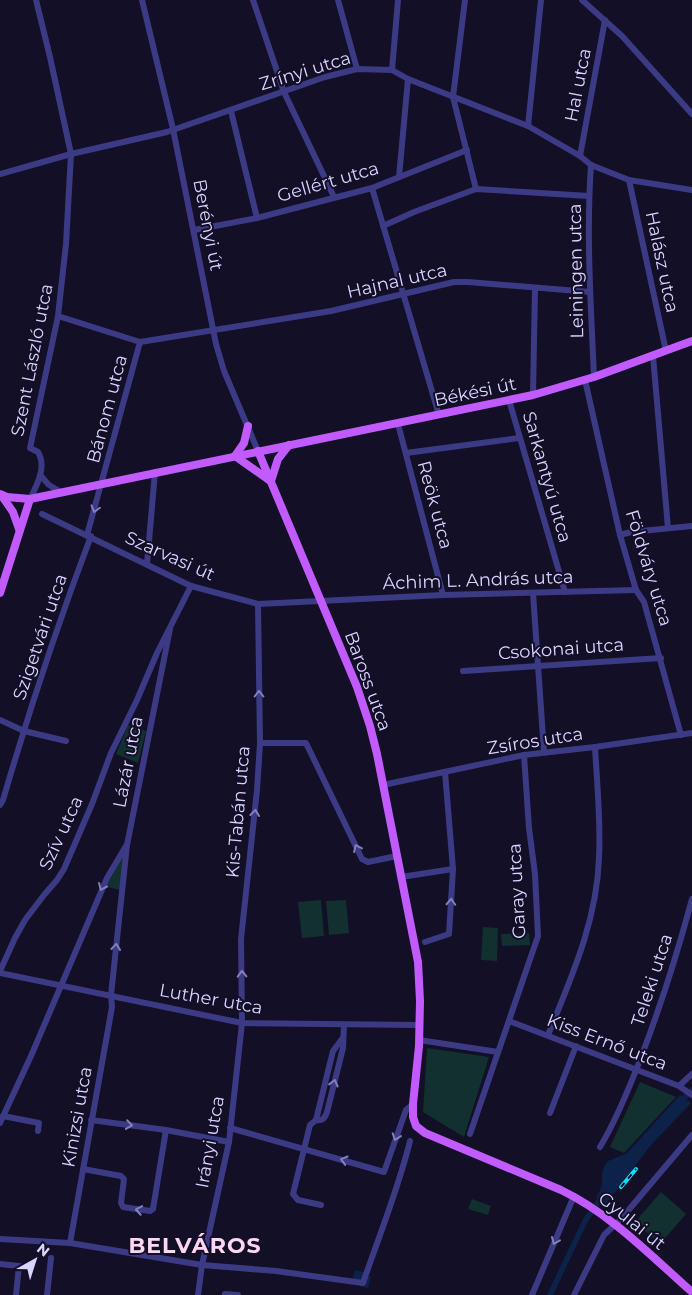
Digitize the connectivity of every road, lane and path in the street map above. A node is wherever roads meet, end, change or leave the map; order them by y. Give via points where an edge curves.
1 (36, 0) edge
2 (142, 0) edge
3 (253, 0) edge
4 (338, 0) edge
5 (398, 0) edge
6 (465, 0) edge
7 (541, 0) edge
8 (582, 0) edge
9 (605, 20) junction
10 (357, 69) junction
11 (392, 70) junction
12 (408, 80) junction
13 (284, 92) junction
14 (453, 97) junction
15 (231, 111) junction
16 (692, 114) edge
17 (528, 126) junction
18 (173, 130) junction
19 (467, 150) junction
20 (71, 154) junction
21 (580, 156) junction
22 (591, 165) junction
23 (0, 174) edge
24 (399, 177) junction
25 (629, 180) junction
26 (372, 188) junction
27 (476, 189) junction
28 (692, 190) edge
29 (589, 196) junction
30 (334, 197) junction
31 (257, 218) junction
32 (383, 226) junction
33 (194, 230) junction
34 (535, 288) junction
35 (590, 292) junction
36 (404, 295) junction
37 (58, 316) junction
38 (212, 330) junction
39 (692, 341) edge
40 (140, 342) junction
41 (666, 351) junction
42 (653, 356) junction
43 (594, 377) junction
44 (585, 380) junction
45 (533, 395) junction
46 (509, 400) junction
47 (439, 415) junction
48 (398, 424) junction
49 (248, 426) junction
50 (519, 438) junction
51 (289, 445) junction
52 (258, 451) junction
53 (406, 453) junction
54 (235, 456) junction
55 (155, 472) junction
56 (40, 475) junction
57 (271, 481) junction
58 (102, 482) junction
59 (61, 492) junction
60 (0, 494) edge
61 (30, 499) junction
62 (42, 514) dead end
63 (692, 526) edge
64 (668, 528) junction
65 (19, 529) junction
66 (620, 535) junction
67 (89, 536) junction
68 (146, 564) junction
69 (191, 586) junction
70 (636, 590) junction
71 (565, 592) junction
72 (0, 593) edge
73 (533, 593) junction
74 (443, 595) junction
75 (322, 602) junction
76 (258, 604) junction
77 (170, 629) junction
78 (661, 658) junction
79 (538, 665) junction
80 (463, 671) dead end
81 (146, 679) junction
82 (159, 685) junction
83 (0, 720) edge
84 (24, 731) junction
85 (692, 733) edge
86 (681, 735) junction
87 (66, 742) dead end
88 (260, 743) junction
89 (594, 747) junction
90 (544, 752) junction
91 (111, 753) joint
92 (524, 755) junction
93 (446, 772) junction
94 (383, 785) junction
95 (0, 805) edge
96 (127, 845) junction
97 (397, 856) junction
98 (453, 869) junction
99 (401, 876) junction
100 (692, 899) edge
101 (426, 942) dead end
102 (0, 972) edge
103 (62, 985) junction
104 (111, 995) junction
105 (509, 1021) junction
106 (242, 1023) junction
107 (344, 1025) junction
108 (419, 1025) junction
109 (548, 1035) junction
110 (419, 1040) junction
111 (576, 1046) junction
112 (498, 1052) junction
113 (636, 1070) junction
114 (692, 1074) edge
115 (682, 1088) junction
116 (692, 1095) edge
117 (413, 1104) junction
118 (550, 1113) dead end
119 (1, 1120) edge
120 (92, 1120) junction
121 (230, 1128) junction
122 (166, 1130) junction
123 (38, 1131) dead end
124 (470, 1134) dead end
125 (692, 1135) edge
126 (410, 1141) dead end
127 (229, 1142) junction
128 (600, 1147) dead end
129 (303, 1148) junction
130 (84, 1169) junction
131 (574, 1196) junction
132 (321, 1205) dead end
133 (614, 1226) junction
134 (0, 1239) edge
135 (70, 1243) junction
136 (51, 1258) dead end
137 (0, 1264) edge
138 (202, 1266) junction
139 (692, 1292) edge
140 (16, 1295) edge
141 (47, 1295) edge
142 (198, 1295) edge
143 (225, 1295) edge
144 (238, 1295) edge
145 (532, 1295) edge
146 (574, 1295) edge

1 - 20 street, Szent László utca
2 - 18 street, Berényi út
3 - 13 street
4 - 10 street
5 - 11 street
6 - 14 street
7 - 17 street
8 - 9 street
9 - 16 street
9 - 21 street, Hal utca
10 - 11 street, Zrínyi utca
10 - 13 street, Zrínyi utca
11 - 12 street
12 - 14 street
12 - 24 street
13 - 15 street, Zrínyi utca
13 - 30 street
14 - 17 street
14 - 19 street
15 - 18 street, Zrínyi utca
15 - 31 street
17 - 21 street
18 - 20 street, Zrínyi utca
18 - 33 street, Berényi út
19 - 24 street, Gellért utca
19 - 27 street
20 - 23 street, Zrínyi utca
20 - 37 street, Szent László utca
21 - 22 street
22 - 25 street
22 - 29 street, Leiningen utca
24 - 26 street, Gellért utca
25 - 28 street
25 - 41 street, Halász utca
26 - 30 street, Gellért utca
26 - 32 street
27 - 29 street
27 - 32 street
29 - 35 street, Leiningen utca
30 - 31 street, Gellért utca
31 - 33 street, Gellért utca
32 - 36 street
33 - 38 street, Berényi út
34 - 35 street, Hajnal utca
34 - 36 street, Hajnal utca via 454,282
34 - 45 street
35 - 43 street, Leiningen utca
36 - 38 street, Hajnal utca via 331,311
36 - 47 street
37 - 40 street
37 - 56 street, Szent László utca via 30,448 41,457
38 - 40 street, Hajnal utca
38 - 49 street, Berényi út via 224,371
39 - 41 main road, Békési út
40 - 58 street, Bánom utca
41 - 42 main road, Békési út
42 - 43 main road, Békési út
42 - 64 street
43 - 44 main road, Békési út
44 - 45 main road, Békési út
44 - 66 street, Földváry utca
45 - 46 main road, Békési út
46 - 47 main road, Békési út
46 - 50 street, Sarkantyú utca
47 - 48 main road, Békési út
48 - 51 main road, Békési út
48 - 53 street, Reök utca
49 - 52 street, Berényi út
49 - 54 main road via 244,443
50 - 53 street
50 - 71 street, Sarkantyú utca
51 - 52 main road, Békési út
51 - 57 main road via 278,459
52 - 54 main road
52 - 57 main road, Baross utca
53 - 74 street, Reök utca
54 - 55 main road
54 - 57 main road
55 - 58 main road
55 - 68 street
56 - 59 street
56 - 61 street, Szent László utca
57 - 75 main road, Baross utca
58 - 59 main road
58 -> 67 street, Bánom utca
59 - 61 main road
60 - 61 main road
60 - 65 main road via 14,512
61 - 65 main road
62 - 67 street, Szarvasi út
63 - 64 street
64 - 66 street
65 - 72 main road
66 - 70 street, Földváry utca
67 - 68 street, Szarvasi út
67 - 84 street, Szigetvári utca
68 - 69 street, Szarvasi út
69 - 76 street, Szarvasi út
69 - 77 street, Lázár utca
70 - 71 street, Áchim L. András utca
70 - 78 street, Földváry utca via 644,602
71 - 73 street, Áchim L. András utca
73 - 74 street, Áchim L. András utca
73 - 79 street
74 - 75 street, Áchim L. András utca
75 - 76 street, Szarvasi út
75 - 94 main road, Baross utca via 363,704
88 -> 76 street, Kis-Tabán utca
77 - 81 street, Lázár utca
77 - 82 street, Lázár utca
78 - 79 street, Csokonai utca
78 - 86 street, Földváry utca
79 - 80 street, Csokonai utca
79 - 90 street
81 - 82 street
81 - 91 street, Lázár utca
82 - 96 street, Lázár utca
83 - 84 street
84 - 87 street
84 - 95 street, Szigetvári utca
85 - 86 street, Zsíros utca
86 - 89 street, Zsíros utca
97 -> 88 street via 368,862 362,859 306,743
106 -> 88 street, Kis-Tabán utca via 241,939
89 - 90 street, Zsíros utca
89 - 109 street via 599,823 596,887 587,932
90 - 92 street, Zsíros utca
91 - 102 street, Szív utca via 64,869 25,920
92 - 93 street, Zsíros utca
92 - 105 street, Garay utca via 538,936
93 - 94 street, Zsíros utca
93 - 98 street
94 - 97 main road, Baross utca
96 -> 103 street, Lázár utca via 107,878
104 -> 96 street, Lázár utca
97 - 99 main road, Baross utca
98 - 99 street
101 -> 98 street via 449,934
99 - 108 main road, Baross utca via 420,980
100 - 113 street, Teleki utca via 678,954
102 - 103 street, Luther utca
103 - 104 street, Luther utca
103 - 119 street, Lázár utca
104 - 106 street, Luther utca
104 - 120 street, Kinizsi utca via 112,1007
105 - 109 street, Kiss Ernő utca
105 - 112 street, Garay utca
106 - 107 street, Luther utca
106 - 121 street, Irányi utca
107 - 108 street, Luther utca
107 - 129 street via 316,1120 310,1125
108 - 110 main road, Baross utca
109 - 111 street, Kiss Ernő utca
110 - 112 street
110 - 117 main road, Baross utca
111 - 113 street, Kiss Ernő utca
111 - 118 street
112 - 124 street, Garay utca
113 - 115 street, Kiss Ernő utca
113 - 128 street, Teleki utca
114 - 115 street
115 - 116 street, Kiss Ernő utca
117 -> 129 street via 406,1110 384,1172
117 - 131 main road, Gyulai út via 416,1126 425,1133
119 - 123 street via 39,1122
120 -> 122 street
120 - 130 street, Kinizsi utca
121 - 127 street, Irányi utca
121 - 129 street
122 - 127 street
122 -> 130 street via 153,1209 150,1211 123,1207 120,1203 124,1179 121,1176
125 - 133 street
126 - 138 street via 401,1179 363,1283 276,1271
127 - 138 street, Irányi utca
129 - 132 street via 293,1194 298,1200
130 - 135 street, Kinizsi utca
131 - 133 main road, Gyulai út
131 -> 145 street
133 - 139 main road, Gyulai út
133 - 146 street via 604,1235
134 - 135 street
135 - 138 street
136 - 141 street
137 - 140 street via 19,1266
138 - 142 street, Irányi utca
143 - 144 street

